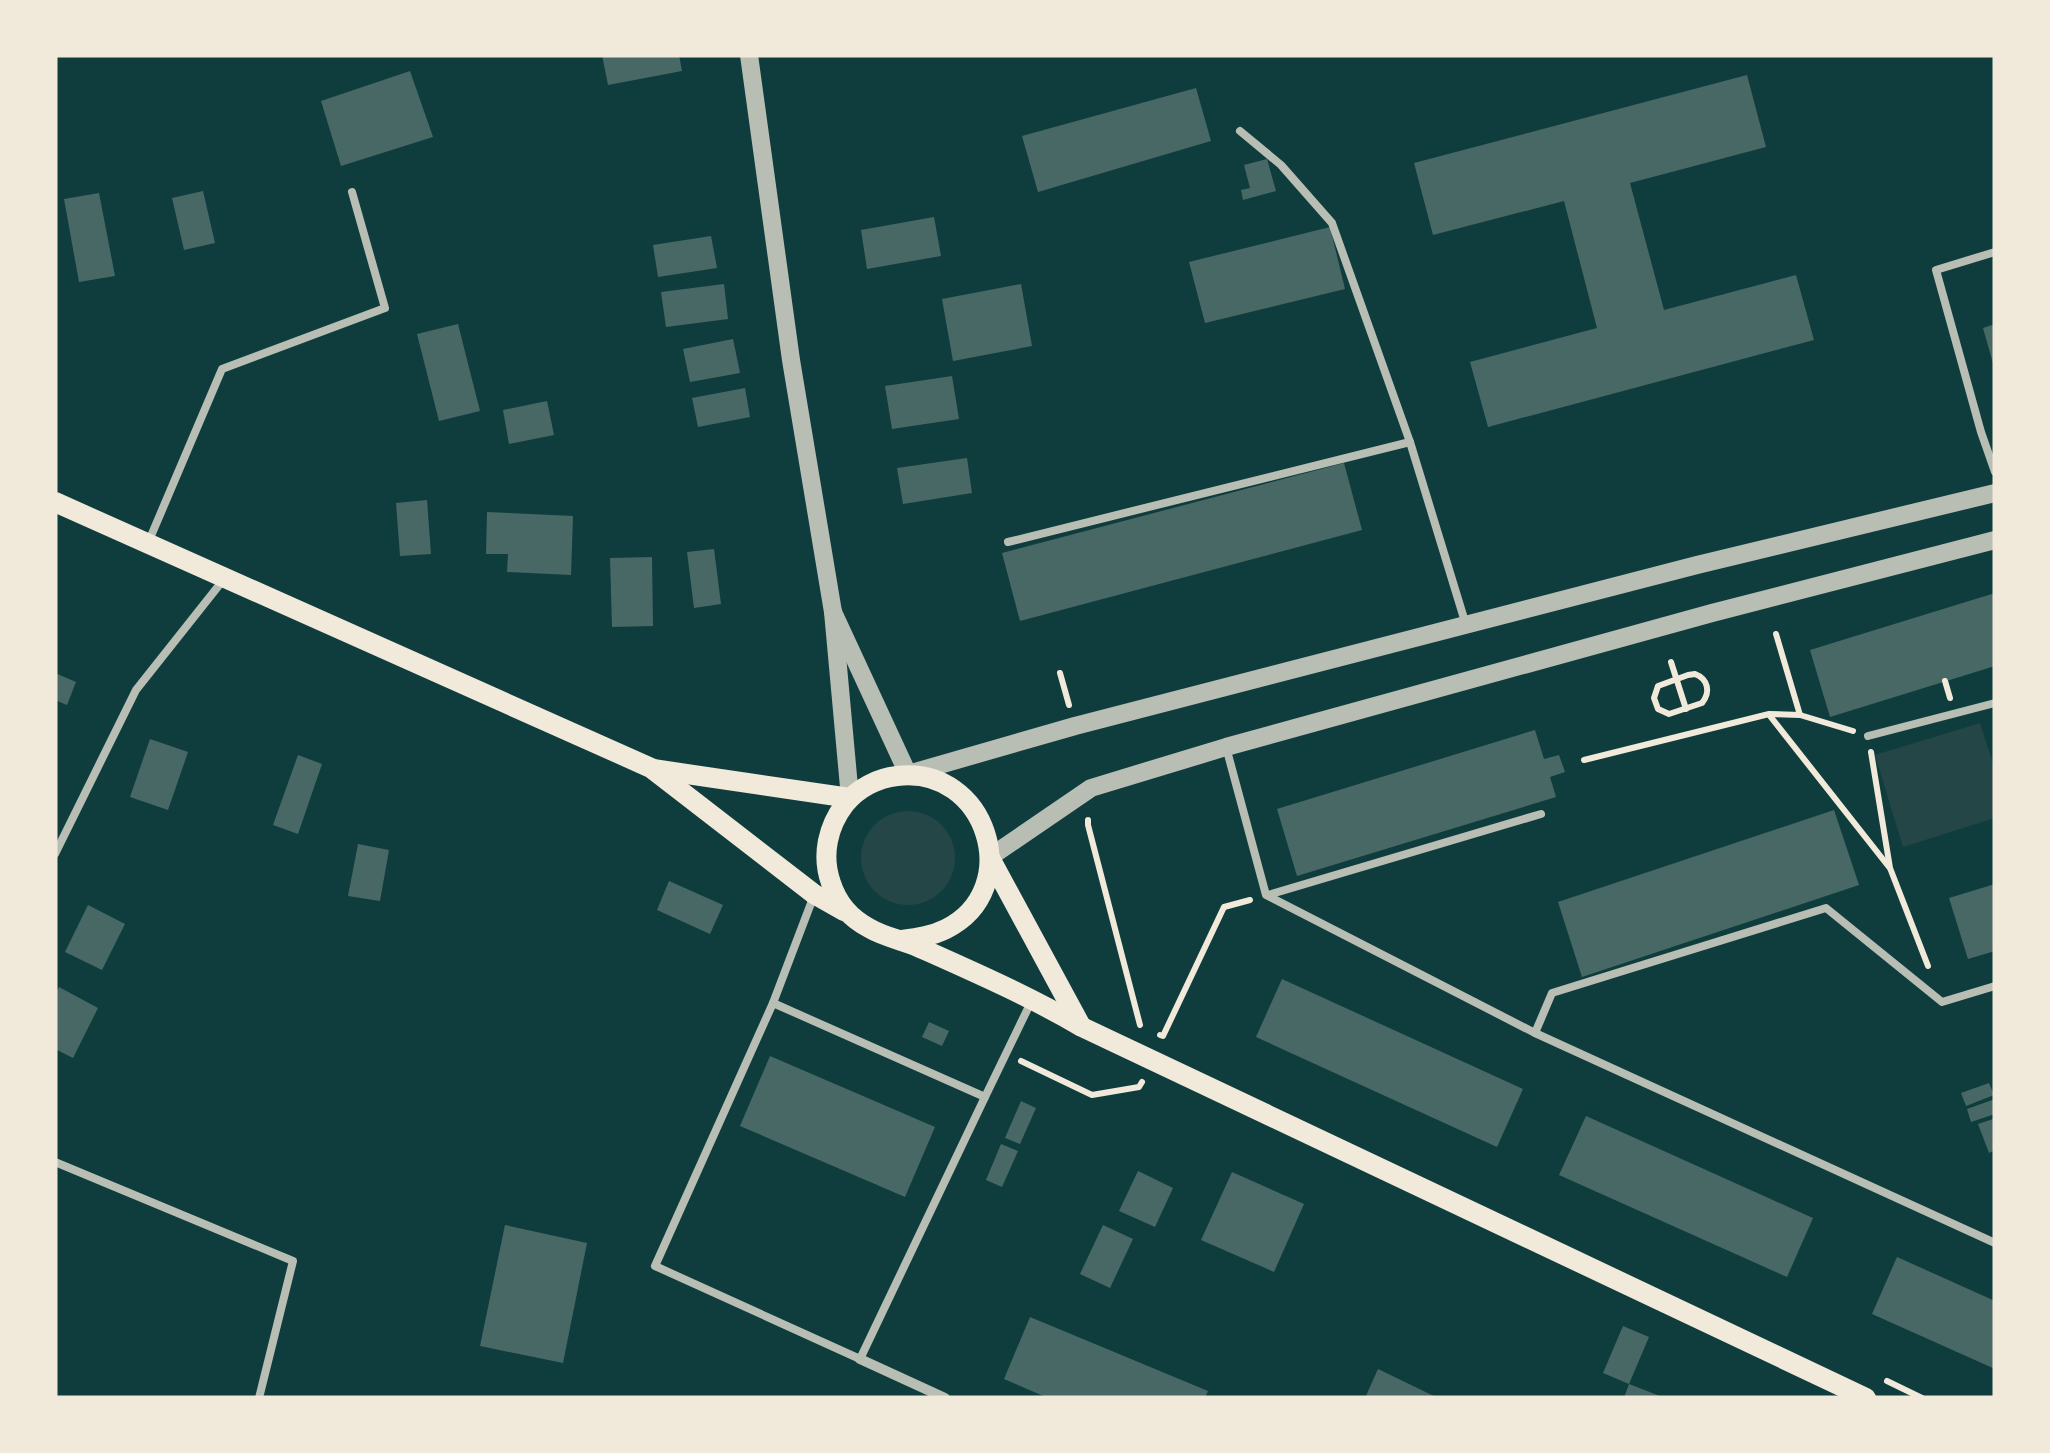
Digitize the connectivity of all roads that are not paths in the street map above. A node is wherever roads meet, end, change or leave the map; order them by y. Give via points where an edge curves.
1 (749, 55) edge
2 (1240, 131) dead end
3 (352, 192) dead end
4 (1995, 252) edge
5 (1410, 442) junction
6 (1995, 472) edge
7 (1995, 493) edge
8 (55, 502) edge
9 (1995, 540) edge
10 (1008, 542) dead end
11 (148, 544) junction
12 (225, 578) junction
13 (834, 612) junction
14 (1466, 625) junction
15 (1995, 703) edge
16 (1868, 736) road end
17 (1226, 747) junction
18 (651, 768) junction
19 (908, 774) junction
20 (850, 798) junction
21 (1542, 814) dead end
22 (55, 854) edge
23 (990, 857) junction
24 (814, 894) junction
25 (1266, 895) junction
26 (850, 914) junction
27 (902, 940) junction
28 (1995, 986) edge
29 (1033, 998) junction
30 (773, 1003) junction
31 (1082, 1027) junction
32 (1535, 1032) junction
33 (985, 1097) junction
34 (55, 1162) edge
35 (1995, 1243) edge
36 (860, 1359) junction
37 (938, 1396) edge
38 (259, 1398) edge
39 (1866, 1398) edge

1 - 13 street
2 - 5 lane via 1332,223
3 - 11 lane via 384,308 222,369
4 - 6 lane via 1936,270
5 - 10 lane
5 - 14 lane
7 - 14 street
8 - 11 main road
9 - 17 street
11 - 12 main road
12 - 18 main road
12 - 22 lane via 136,690
13 - 19 street
13 - 20 street
14 - 19 street
15 - 16 lane
17 - 23 street via 1091,788
17 - 25 lane
18 - 20 main road
18 - 24 main road
19 - 20 main road via 886,777
19 - 23 main road via 930,777 966,798 979,816
20 - 26 main road via 828,835 826,856 836,898
21 - 25 lane
23 - 27 main road via 979,898 966,915 929,936
23 - 31 main road
24 - 26 main road
24 - 30 lane
25 - 32 lane
26 - 27 main road
27 - 29 main road
28 - 32 lane via 1942,1002 1826,908 1552,992
29 - 31 main road
29 - 33 lane
30 - 33 lane
30 - 36 lane via 654,1266
31 - 39 main road
32 - 35 lane
33 - 36 lane
34 - 38 lane via 293,1261
36 - 37 street

